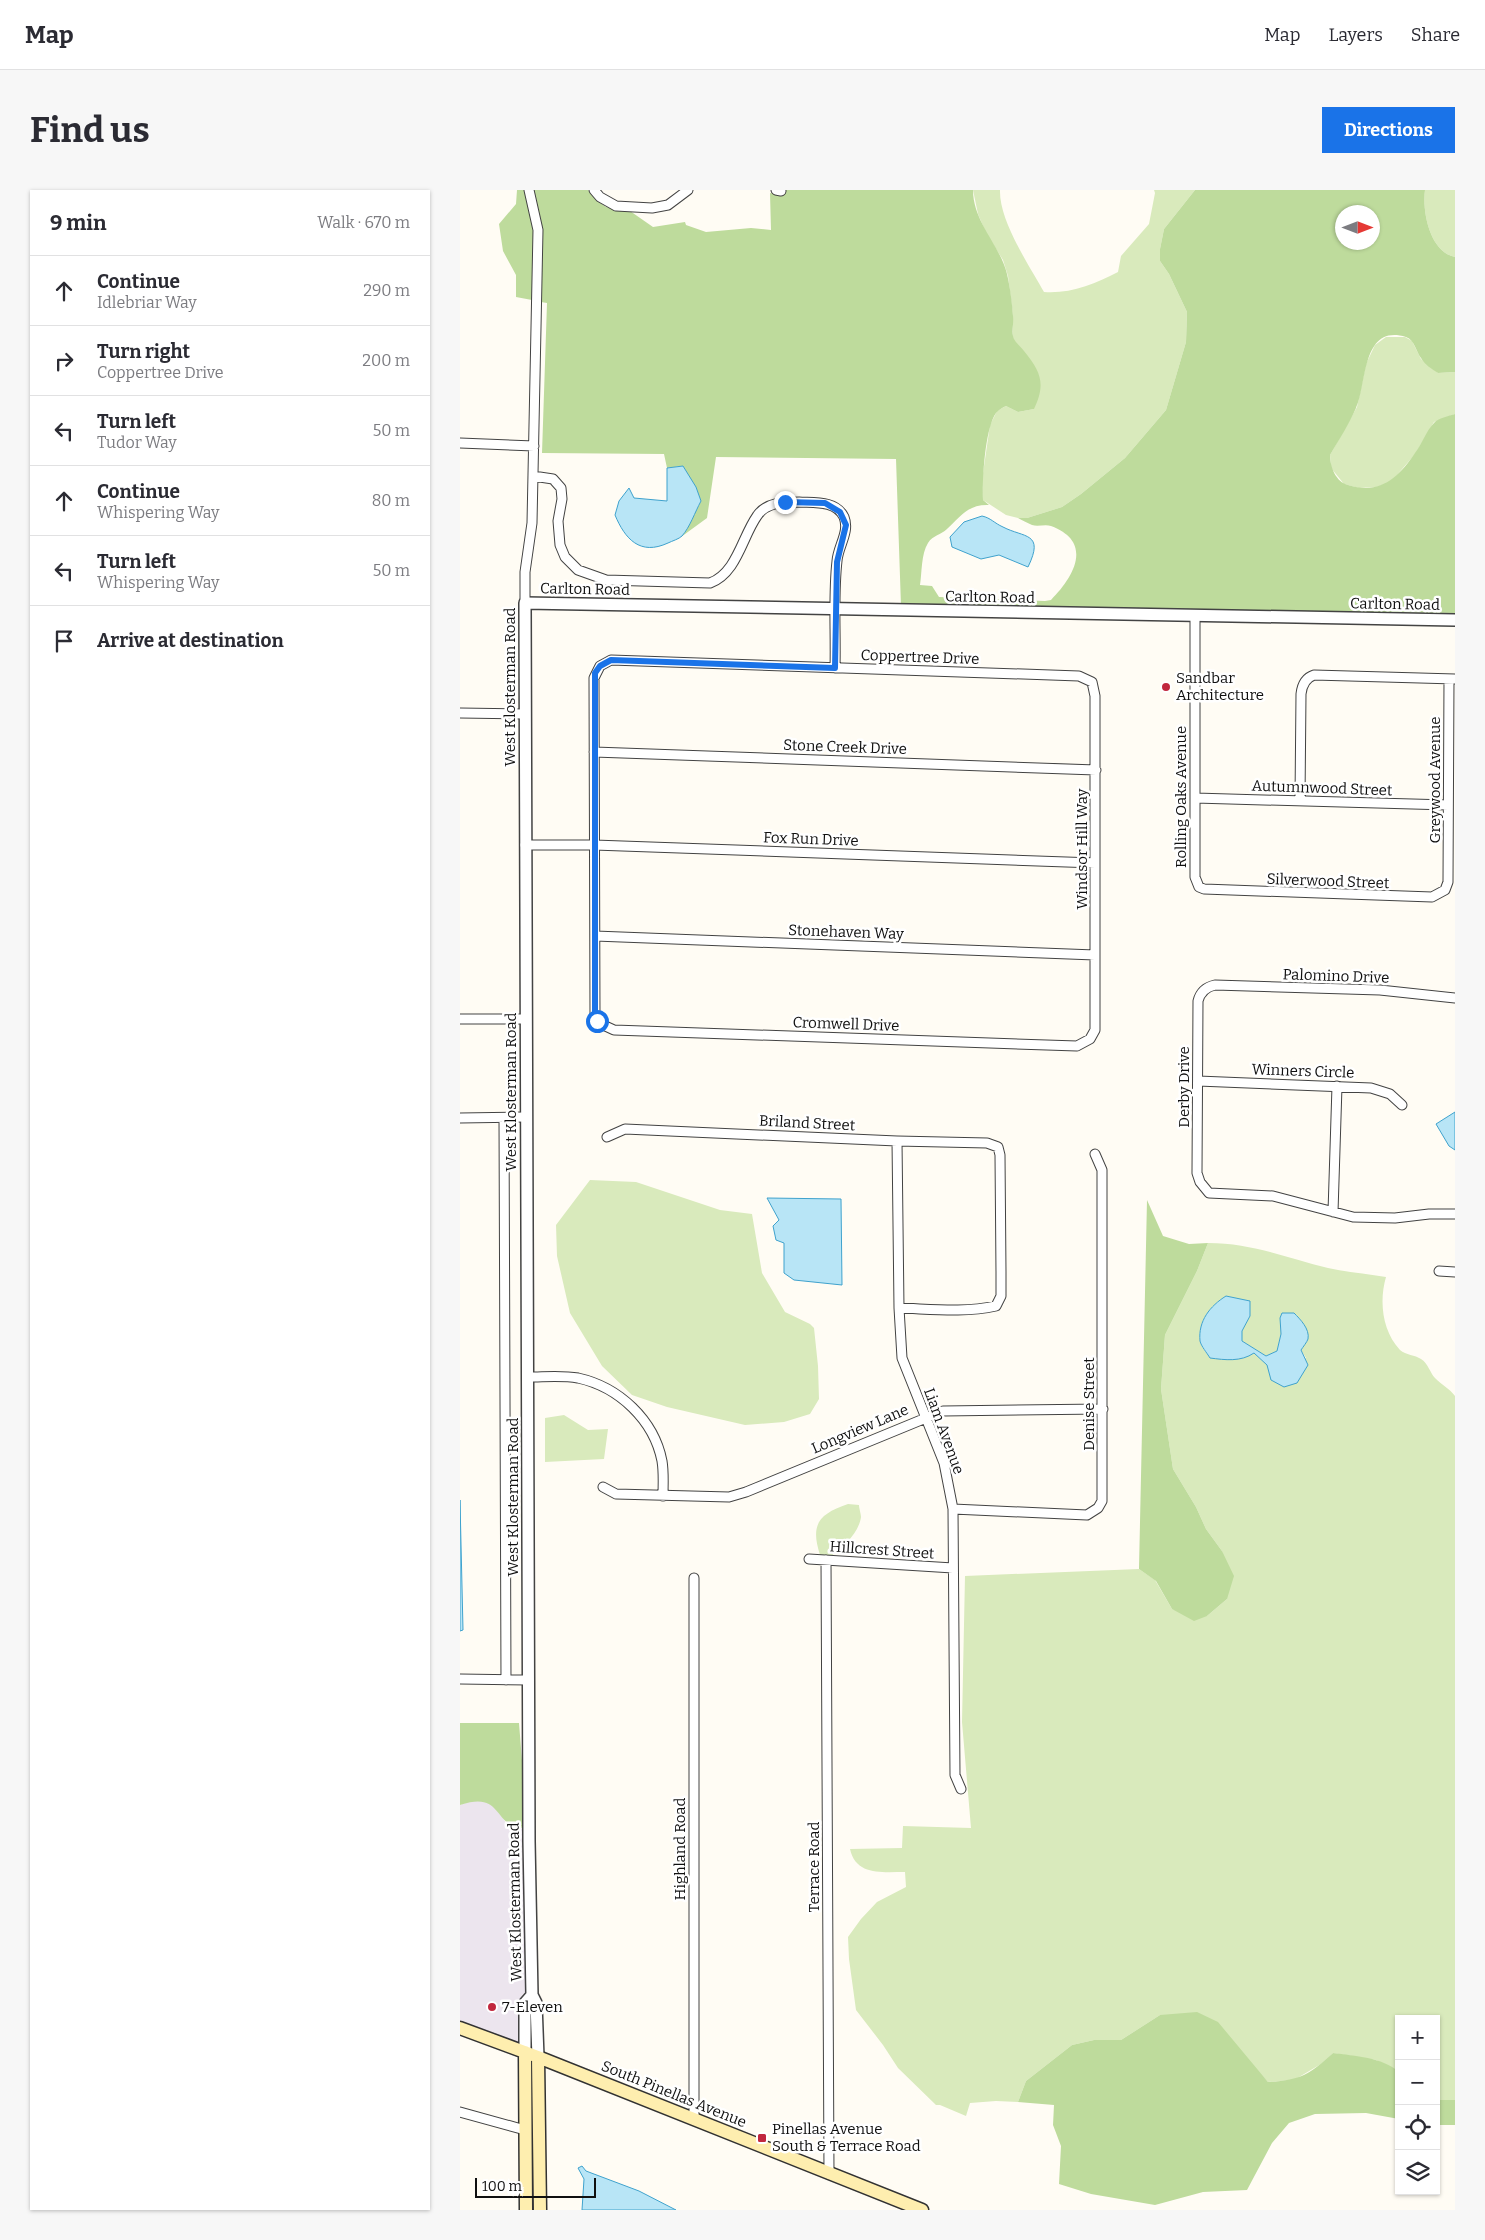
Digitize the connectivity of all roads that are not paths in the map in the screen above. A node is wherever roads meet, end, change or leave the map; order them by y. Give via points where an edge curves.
1 (529, 190) edge
2 (594, 190) edge
3 (688, 190) edge
4 (776, 190) edge
5 (781, 190) edge
6 (460, 444) edge
7 (534, 446) junction
8 (533, 476) junction
9 (525, 603) junction
10 (836, 610) junction
11 (1195, 616) junction
12 (1455, 620) edge
13 (835, 668) junction
14 (1079, 676) joint
15 (1452, 679) edge
16 (460, 713) edge
17 (524, 714) junction
18 (594, 752) junction
19 (1096, 770) junction
20 (1195, 798) junction
21 (1300, 800) junction
22 (1448, 806) junction
23 (525, 845) junction
24 (594, 845) junction
25 (1095, 863) junction
26 (1448, 882) joint
27 (1199, 887) joint
28 (595, 936) junction
29 (1095, 955) junction
30 (1215, 985) joint
31 (1455, 998) edge
32 (526, 1019) junction
33 (460, 1020) edge
34 (1096, 1030) joint
35 (1198, 1081) junction
36 (1337, 1086) junction
37 (1402, 1105) dead end
38 (526, 1117) junction
39 (460, 1118) edge
40 (504, 1118) junction
41 (607, 1137) dead end
42 (898, 1141) junction
43 (1095, 1154) dead end
44 (1333, 1212) junction
45 (1455, 1214) edge
46 (1439, 1271) dead end
47 (1455, 1272) edge
48 (898, 1308) junction
49 (528, 1377) junction
50 (1103, 1408) junction
51 (925, 1417) junction
52 (603, 1487) dead end
53 (663, 1496) junction
54 (954, 1509) junction
55 (809, 1559) dead end
56 (826, 1560) junction
57 (953, 1568) junction
58 (694, 1578) dead end
59 (460, 1680) edge
60 (506, 1680) junction
61 (529, 1680) junction
62 (961, 1789) dead end
63 (532, 1995) junction
64 (460, 2028) edge
65 (525, 2052) junction
66 (538, 2057) junction
67 (460, 2112) edge
68 (694, 2120) junction
69 (525, 2130) junction
70 (829, 2174) junction
71 (526, 2210) edge
72 (540, 2210) edge
73 (922, 2210) edge

1 - 7 street, West Klosterman Road via 538,230
2 - 3 street via 616,206 652,208 668,205
4 - 5 street
6 - 7 street
7 - 8 street, West Klosterman Road
8 - 9 street, West Klosterman Road
8 - 10 street via 553,479 561,488 558,528 565,557 582,572 606,580 716,581 727,571 756,516 765,508 785,502 831,505 844,516 846,525 837,562
9 - 10 street, Carlton Road
9 - 17 street, West Klosterman Road
10 - 11 street, Carlton Road
10 - 13 street
11 - 12 street, Carlton Road
11 - 20 street, Rolling Oaks Avenue
13 - 14 street, Coppertree Drive
13 - 18 street, Coppertree Drive via 611,660 595,673
14 - 19 street, Windsor Hill Way via 1092,682 1095,689
15 - 21 street via 1314,675 1306,680 1302,691
15 - 22 street, Greywood Avenue
16 - 17 street
17 - 23 street, West Klosterman Road
18 - 19 street, Stone Creek Drive
18 - 24 street
19 - 25 street, Windsor Hill Way
20 - 21 street, Autumnwood Street
20 - 27 street, Rolling Oaks Avenue via 1195,877
21 - 22 street, Autumnwood Street
22 - 26 street, Greywood Avenue
23 - 24 street, Fox Run Drive
23 - 32 street, West Klosterman Road
24 - 25 street, Fox Run Drive
24 - 28 street
25 - 29 street, Windsor Hill Way
26 - 27 street, Silverwood Street via 1445,890 1432,897 1212,891
28 - 29 street, Stonehaven Way
28 - 34 street, Cromwell Drive via 595,1016 601,1024 614,1030 1078,1046 1090,1039
29 - 34 street, Windsor Hill Way
30 - 31 street, Palomino Drive via 1380,990
30 - 35 street, Derby Drive via 1204,991 1198,1001
32 - 33 street
32 - 38 street, West Klosterman Road
35 - 36 street, Winners Circle
35 - 44 street, Derby Drive via 1197,1173 1202,1186 1210,1193 1273,1196
36 - 37 street, Winners Circle via 1377,1089 1390,1094
36 - 44 street
38 - 40 street
38 - 49 street, West Klosterman Road
39 - 40 street
40 - 60 street
41 - 42 street, Briland Street via 625,1128
42 - 48 street, Liam Avenue
42 - 48 street, Briland Street via 987,1143 998,1147 1001,1272 1001,1296 996,1306 952,1310
43 - 50 street, Denise Street via 1102,1170
44 - 45 street via 1352,1217 1395,1218
46 - 47 street
48 - 51 street, Liam Avenue via 902,1358
49 - 53 street via 578,1378 599,1385 623,1399 642,1418 657,1443
49 - 61 street, West Klosterman Road
50 - 51 street, Longview Lane via 952,1410
50 - 54 street, Denise Street via 1103,1497 1092,1514
51 - 53 street, Longview Lane via 738,1495 722,1498
51 - 54 street, Liam Avenue via 944,1463
52 - 53 street, Longview Lane via 616,1494
54 - 57 street, Liam Avenue
55 - 56 street, Hillcrest Street
56 - 57 street, Hillcrest Street
56 - 70 street, Terrace Road
57 - 62 street, Liam Avenue via 955,1775
58 - 68 street, Highland Road
59 - 60 street
60 - 61 street
61 - 63 street, West Klosterman Road
63 - 65 street, West Klosterman Road via 525,2003
63 - 66 street, West Klosterman Road via 536,2003
64 - 65 main road, South Pinellas Avenue
65 - 66 main road, South Pinellas Avenue
65 - 69 main road
66 - 68 main road, South Pinellas Avenue
66 - 72 main road
67 - 69 street
68 - 70 main road, South Pinellas Avenue
69 - 71 main road
70 - 73 main road, South Pinellas Avenue

